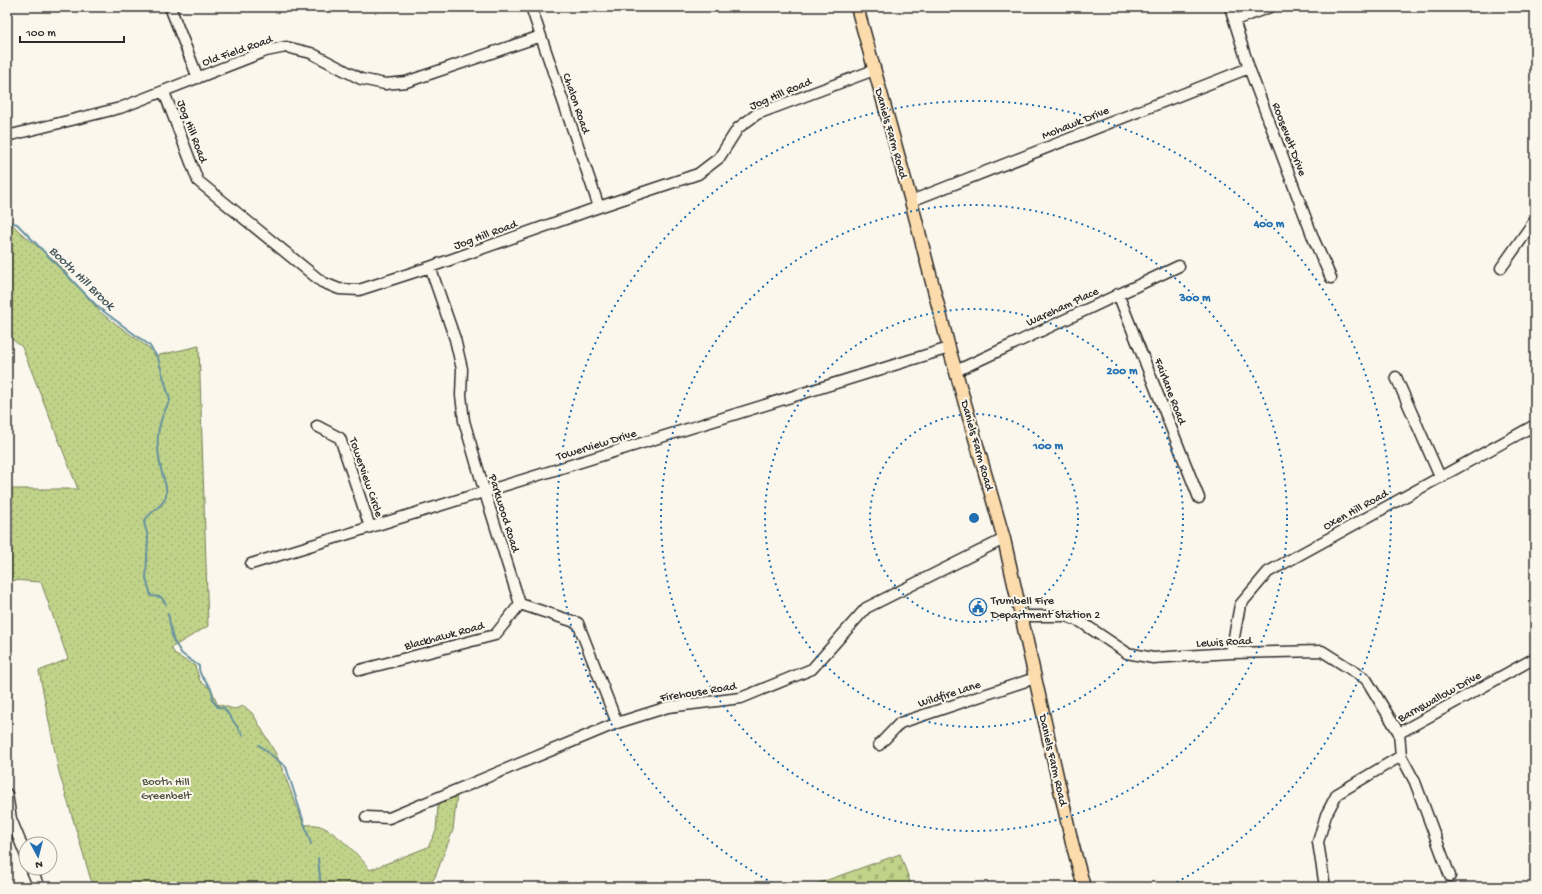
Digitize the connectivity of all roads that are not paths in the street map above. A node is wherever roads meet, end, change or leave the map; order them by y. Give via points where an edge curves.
1 (170, 7) edge
2 (531, 7) edge
3 (858, 7) edge
4 (1230, 7) edge
5 (1270, 7) edge
6 (1235, 20) junction
7 (541, 36) junction
8 (1249, 68) junction
9 (874, 70) junction
10 (198, 78) junction
11 (164, 92) junction
12 (7, 136) edge
13 (911, 201) junction
14 (599, 207) junction
15 (1535, 220) edge
16 (1179, 266) dead end
17 (430, 267) junction
18 (1501, 268) dead end
19 (1331, 278) dead end
20 (1118, 294) junction
21 (949, 348) junction
22 (956, 371) junction
23 (1396, 377) dead end
24 (1535, 425) edge
25 (317, 426) dead end
26 (1440, 477) junction
27 (485, 493) junction
28 (1198, 498) dead end
29 (370, 527) junction
30 (1004, 539) junction
31 (251, 564) dead end
32 (520, 604) junction
33 (1022, 616) junction
34 (1231, 653) junction
35 (1535, 658) edge
36 (360, 670) dead end
37 (1035, 678) junction
38 (617, 723) junction
39 (1399, 733) junction
40 (879, 745) dead end
41 (1401, 756) junction
42 (7, 794) edge
43 (366, 817) dead end
44 (18, 838) edge
45 (34, 876) edge
46 (1450, 876) dead end
47 (39, 887) edge
48 (1084, 887) edge
49 (1325, 887) edge

1 - 10 street
2 - 7 street, Chalon Road
3 - 9 main road, Daniels Farm Road
4 - 6 street, Roosevelt Drive
5 - 6 street
6 - 8 street, Roosevelt Drive
7 - 10 street, Old Field Road via 406,82 385,84 361,79 311,53 286,48 266,51
7 - 14 street, Chalon Road
8 - 13 street, Mohawk Drive
8 - 19 street, Roosevelt Drive via 1314,240
9 - 13 main road, Daniels Farm Road
9 - 14 street, Jog Hill Road via 757,114 738,128 719,158 698,174
10 - 11 street, Old Field Road
11 - 12 street, Old Field Road via 120,108
11 - 17 street, Jog Hill Road via 198,181 322,282 339,289 359,290
13 - 21 main road, Daniels Farm Road
14 - 17 street, Jog Hill Road
15 - 18 street
16 - 20 street, Wareham Place
17 - 27 street, Parkwood Road via 456,339 462,369 464,421
20 - 22 street, Wareham Place
20 - 28 street, Fairlane Road
21 - 22 main road, Daniels Farm Road
21 - 27 street, Towerview Drive
22 - 30 main road, Daniels Farm Road
23 - 26 street
24 - 26 street, Oxen Hill Road
25 - 29 street, Towerview Circle via 340,438
26 - 34 street, Oxen Hill Road via 1268,572 1240,605
27 - 29 street, Towerview Drive
27 - 32 street, Parkwood Road
29 - 31 street, Towerview Drive
30 - 33 main road, Daniels Farm Road
30 - 38 street, Firehouse Road via 866,608 812,669 741,698 668,707
32 - 36 street, Blackhawk Road via 495,635
32 - 38 street via 578,623
33 - 34 street, Lewis Road via 1066,616 1081,622 1127,653 1140,657
33 - 37 main road, Daniels Farm Road
34 - 39 street, Lewis Road via 1322,651 1366,679
35 - 39 street, Barnswallow Drive
37 - 40 street, Wildfire Lane via 900,723
37 - 48 main road, Daniels Farm Road
38 - 43 street, Firehouse Road via 389,818
39 - 41 street, Barnswallow Drive
41 - 46 street via 1415,782
41 - 49 street via 1337,794 1326,815 1318,842
42 - 44 street via 10,819
45 - 47 street

